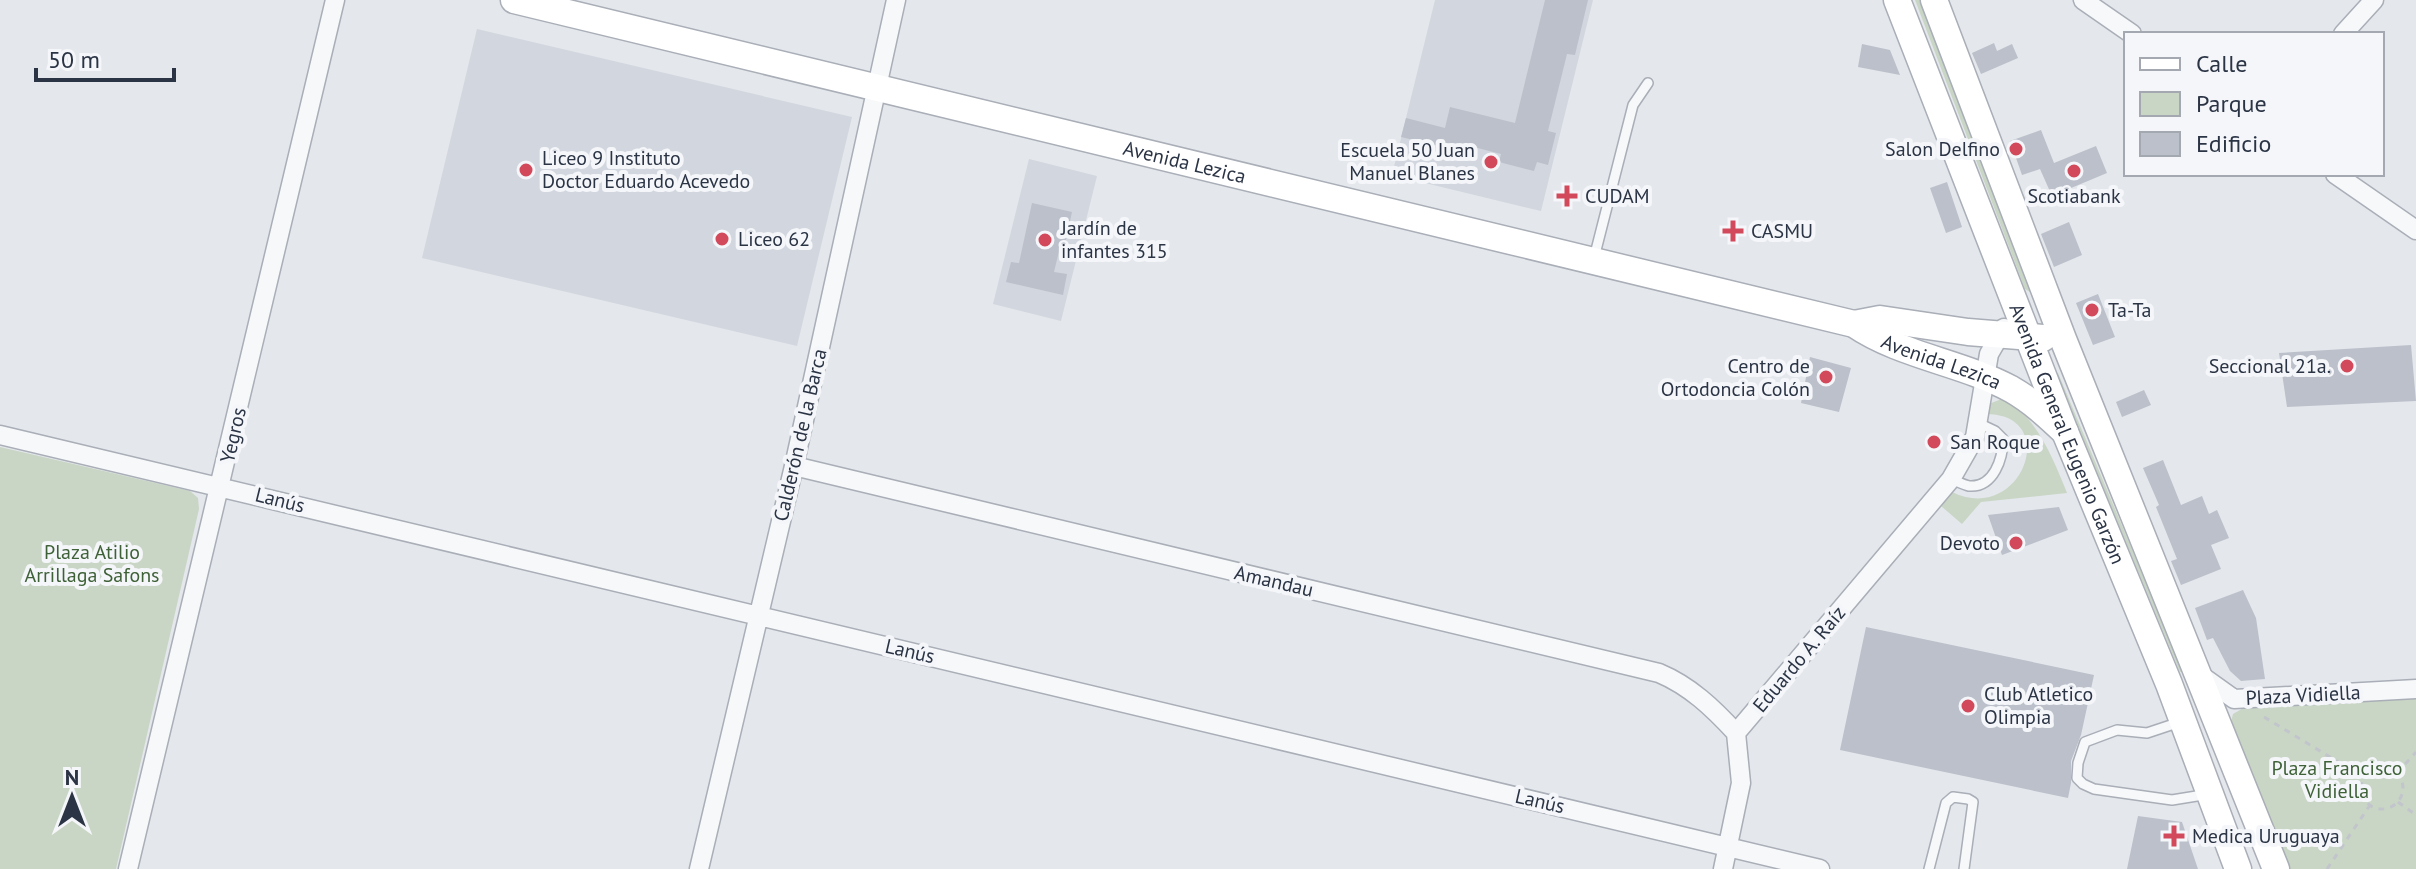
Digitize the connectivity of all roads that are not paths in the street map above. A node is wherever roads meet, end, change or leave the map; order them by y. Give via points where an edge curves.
1 (335, 0) edge
2 (514, 0) edge
3 (896, 0) edge
4 (1897, 0) edge
5 (1934, 0) edge
6 (2083, 0) edge
7 (2374, 0) edge
8 (2129, 32) edge
9 (2345, 32) edge
10 (1648, 83) dead end
11 (877, 86) junction
12 (2338, 176) edge
13 (2416, 230) edge
14 (1593, 261) junction
15 (2018, 310) junction
16 (1854, 324) junction
17 (1999, 335) junction
18 (2029, 338) junction
19 (2063, 339) junction
20 (1985, 377) junction
21 (1978, 423) junction
22 (2065, 432) junction
23 (0, 435) edge
24 (794, 466) junction
25 (1951, 479) junction
26 (220, 486) junction
27 (759, 614) junction
28 (2197, 673) junction
29 (2416, 689) edge
30 (2183, 721) junction
31 (1736, 733) junction
32 (2213, 806) junction
33 (1728, 846) junction
34 (128, 869) edge
35 (699, 869) edge
36 (1723, 869) edge
37 (1820, 869) edge
38 (1929, 869) edge
39 (1964, 869) edge
40 (2238, 869) edge
41 (2254, 869) edge
42 (2276, 869) edge

1 - 26 street, Yegros
2 - 11 main road, Avenida Lezica
3 - 11 street, Calderón de la Barca
4 - 15 main road, Avenida General Eugenio Garzón
5 - 19 main road, Avenida General Eugenio Garzón
6 - 8 street
7 - 9 street
10 - 14 lane via 1633,105
11 - 14 main road, Avenida Lezica
11 - 24 street, Calderón de la Barca
12 - 13 street
14 - 16 main road, Avenida Lezica
15 - 17 street, Eduardo A. Raíz
15 - 18 main road, Avenida General Eugenio Garzón
16 - 17 main road, Avenida Lezica via 1880,319
16 - 20 main road, Avenida Lezica via 1876,339
17 - 18 main road, Avenida Lezica
17 - 20 street, Eduardo A. Raíz
18 - 19 main road, Avenida Lezica
18 - 22 main road, Avenida General Eugenio Garzón
19 - 28 main road, Avenida General Eugenio Garzón
20 - 21 street, Eduardo A. Raíz
20 - 22 main road, Avenida Lezica via 2035,405
21 - 25 street, Eduardo A. Raíz
21 - 25 lane via 2003,439 1998,467 1985,481 1970,486
22 - 30 main road, Avenida General Eugenio Garzón
23 - 26 street, Lanús
24 - 27 street, Calderón de la Barca
24 - 31 street, Amandau via 1659,673 1697,695
25 - 31 street, Eduardo A. Raíz
26 - 27 street, Lanús
26 - 34 street, Yegros
27 - 33 street, Lanús
27 - 35 street, Calderón de la Barca
28 - 29 street, Plaza Vidiella via 2234,699
28 - 42 main road, Avenida General Eugenio Garzón
30 - 32 main road, Avenida General Eugenio Garzón
30 - 32 lane via 2147,733 2117,730 2085,742 2077,778 2094,789
31 - 33 street via 1741,783
32 - 40 main road, Avenida General Eugenio Garzón
32 - 41 main road via 2236,826
33 - 36 street
33 - 37 street, Lanús
38 - 39 lane via 1946,803 1953,797 1973,802

